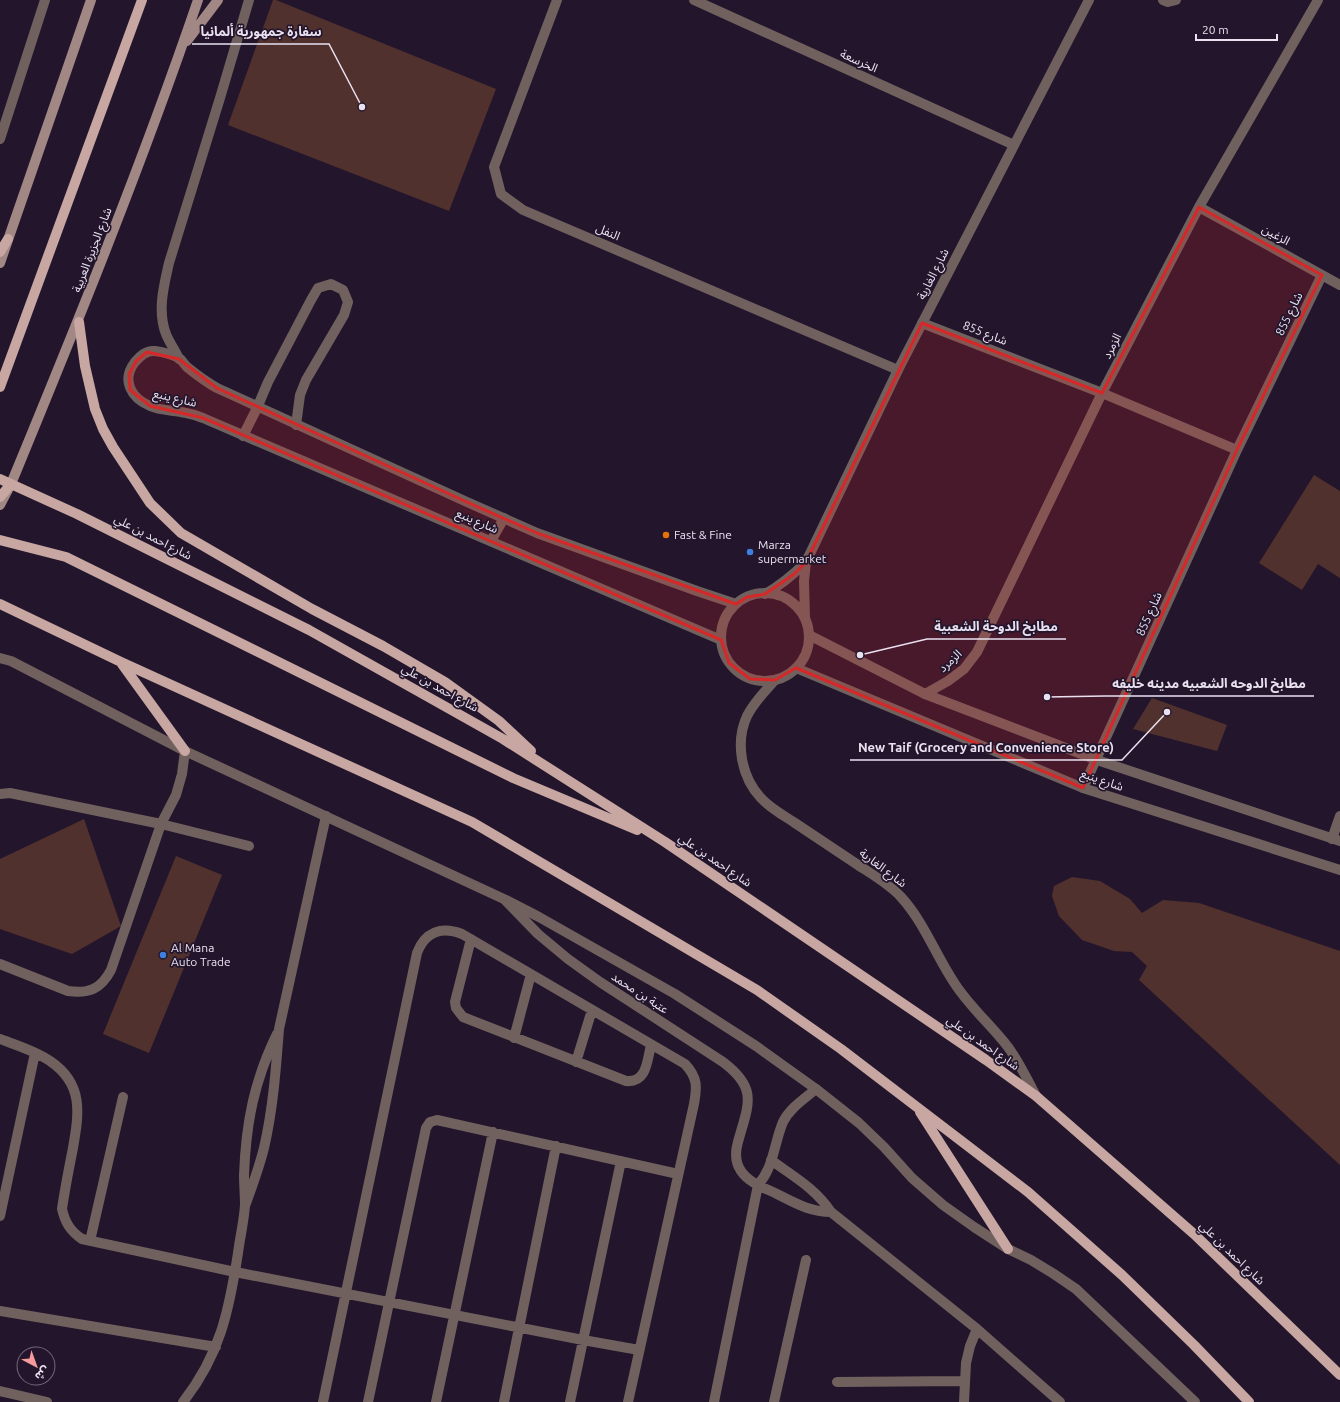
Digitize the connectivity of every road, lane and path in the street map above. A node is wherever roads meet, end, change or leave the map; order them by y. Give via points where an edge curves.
1 (45, 0) edge
2 (91, 0) edge
3 (142, 0) edge
4 (198, 0) edge
5 (218, 0) edge
6 (249, 0) edge
7 (557, 0) edge
8 (694, 0) edge
9 (1089, 0) edge
10 (1163, 0) edge
11 (1176, 0) edge
12 (1318, 0) edge
13 (181, 49) junction
14 (0, 139) edge
15 (1014, 145) junction
16 (1199, 206) junction
17 (8, 239) junction
18 (0, 252) edge
19 (0, 263) edge
20 (1322, 276) junction
21 (1340, 285) edge
22 (79, 322) junction
23 (922, 323) junction
24 (179, 358) junction
25 (898, 370) junction
26 (0, 387) edge
27 (1102, 393) junction
28 (257, 408) junction
29 (296, 425) junction
30 (243, 436) junction
31 (1237, 450) junction
32 (0, 479) edge
33 (12, 484) junction
34 (0, 497) edge
35 (0, 505) edge
36 (504, 518) junction
37 (0, 540) edge
38 (491, 541) junction
39 (806, 562) junction
40 (765, 594) junction
41 (0, 604) edge
42 (736, 604) junction
43 (806, 621) junction
44 (808, 635) junction
45 (721, 640) junction
46 (0, 658) edge
47 (121, 662) junction
48 (796, 668) junction
49 (775, 680) junction
50 (925, 694) junction
51 (185, 751) junction
52 (1097, 760) junction
53 (550, 769) junction
54 (1084, 788) junction
55 (0, 794) edge
56 (326, 816) junction
57 (1340, 816) edge
58 (160, 824) junction
59 (1336, 840) edge
60 (665, 842) junction
61 (249, 846) dead end
62 (1340, 870) edge
63 (506, 900) junction
64 (471, 939) junction
65 (0, 964) edge
66 (531, 974) junction
67 (592, 1010) junction
68 (279, 1029) junction
69 (514, 1038) junction
70 (0, 1039) edge
71 (651, 1045) junction
72 (36, 1053) junction
73 (576, 1062) junction
74 (816, 1089) junction
75 (1036, 1096) junction
76 (123, 1097) dead end
77 (916, 1106) junction
78 (493, 1132) junction
79 (556, 1146) junction
80 (772, 1160) junction
81 (621, 1161) junction
82 (678, 1174) junction
83 (758, 1185) junction
84 (245, 1206) junction
85 (831, 1212) junction
86 (0, 1216) edge
87 (90, 1241) junction
88 (1008, 1249) junction
89 (806, 1260) dead end
90 (235, 1272) junction
91 (346, 1293) junction
92 (388, 1301) junction
93 (0, 1310) edge
94 (455, 1314) junction
95 (519, 1327) junction
96 (977, 1329) junction
97 (583, 1340) junction
98 (216, 1347) junction
99 (639, 1350) junction
100 (1340, 1375) edge
101 (965, 1381) junction
102 (837, 1382) dead end
103 (0, 1391) edge
104 (47, 1402) edge
105 (183, 1402) edge
106 (323, 1402) edge
107 (368, 1402) edge
108 (436, 1402) edge
109 (504, 1402) edge
110 (570, 1402) edge
111 (628, 1402) edge
112 (715, 1402) edge
113 (774, 1402) edge
114 (964, 1402) edge
115 (1060, 1402) edge
116 (1195, 1402) edge
117 (1250, 1402) edge

1 - 14 street
2 - 17 main road
3 - 26 main road
4 - 13 main road, شارع الجزيرة العربية
5 - 13 main road
6 - 24 street via 169,263 164,287 162,310 166,333
7 - 25 street, النفل via 494,168 501,194 523,210
8 - 15 street, الخرسعة
9 - 15 street, شارع الغارية
10 - 11 street
12 - 16 street, الزمرد
13 - 22 main road, شارع الجزيرة العربية
15 - 23 street, شارع الغارية
16 - 20 street, الزغين
16 - 27 street, الزمرد
17 - 18 main road
17 - 19 main road
20 - 21 street, الزغين
20 - 31 street, شارع 855
22 - 33 main road, شارع الجزيرة العربية
22 - 53 main road via 84,366 103,429 150,503 182,533 312,609 445,682 499,721
23 - 25 street, شارع الغارية
23 - 27 street, شارع 855
24 - 28 street, شارع ينبع via 206,382
24 - 30 street, شارع ينبع via 154,351 140,356 130,370 130,390 144,404 186,412
25 - 39 street, شارع الغارية
27 - 31 street, شارع 855
27 - 50 street, الزمرد via 977,652 964,669
28 - 29 street, شارع ينبع
28 - 29 street via 318,288 331,284 342,290 348,302 344,315 300,395
28 - 30 street
29 - 36 street, شارع ينبع
30 - 38 street, شارع ينبع
31 - 52 street, شارع 855
32 - 33 main road, شارع احمد بن علي
33 - 34 main road
33 - 35 main road, شارع الجزيرة العربية
33 - 53 main road, شارع احمد بن علي via 309,630 503,739
36 - 38 street
36 - 42 street, شارع ينبع via 697,592
37 - 60 main road via 66,557 513,778
38 - 45 street, شارع ينبع
39 - 40 street, شارع الغارية via 780,585
39 - 43 street, شارع الغارية
40 - 42 street via 747,597
40 - 43 street via 787,599 798,608
41 - 47 main road
42 - 45 street via 727,614
43 - 44 street
44 - 48 street via 806,653
44 - 50 street, شارع ينبع
45 - 49 street via 729,664 738,673 750,679
46 - 51 street via 11,661
47 - 51 main road
47 - 77 main road via 472,822 757,990
48 - 49 street
48 - 54 street, شارع ينبع
49 - 75 street, شارع الغارية via 747,716 741,737 742,759 748,780 760,797 777,811 884,882 901,897 926,932 945,970 1008,1047
50 - 52 street, شارع ينبع
51 - 56 street
51 - 58 street via 176,795
52 - 54 street, شارع 855
52 - 59 street, شارع ينبع
53 - 60 main road, شارع احمد بن علي
54 - 62 street, شارع ينبع
55 - 58 street via 10,793
56 - 63 street
56 - 68 street
57 - 59 street
58 - 61 street
58 - 65 street via 106,979 89,991 68,991
60 - 75 main road, شارع احمد بن علي
63 - 74 street via 675,994 756,1046
63 - 83 street, عتبة بن محمد via 538,934 600,982 731,1068 743,1080 749,1099 736,1151 737,1162 741,1172
64 - 66 street
64 - 69 street via 456,996 456,1008 463,1017
64 - 91 street via 444,930 426,937 420,944
66 - 67 street
66 - 69 street
67 - 71 street
67 - 73 street
68 - 84 street via 269,1120 263,1149
68 - 84 street via 263,1064 250,1115 244,1176
69 - 73 street
70 - 72 street
71 - 73 street via 642,1075 632,1082
71 - 82 street via 685,1064 695,1078 697,1087
72 - 86 street
72 - 87 street via 61,1069 70,1081 76,1096 79,1111 62,1208 64,1218 74,1234
74 - 80 street via 786,1117
74 - 88 street via 859,1123 938,1201
75 - 100 main road, شارع احمد بن علي via 1194,1234
76 - 87 street
77 - 88 main road
77 - 117 main road via 1028,1192 1066,1225 1133,1286
78 - 79 street
78 - 92 street via 437,1120 427,1124
78 - 94 street
79 - 81 street
79 - 95 street
80 - 83 street
80 - 85 street via 819,1196
81 - 82 street
81 - 97 street
82 - 99 street
83 - 85 street, عتبة بن محمد via 809,1210
83 - 112 street
84 - 90 street
85 - 96 street
87 - 90 street
88 - 116 street via 1031,1260 1076,1289
89 - 113 street
90 - 91 street
90 - 98 street via 224,1324
91 - 92 street
91 - 106 street
92 - 94 street
92 - 107 street
93 - 98 street
94 - 95 street
94 - 108 street
95 - 97 street
95 - 109 street
96 - 101 street via 966,1363
96 - 115 street
97 - 99 street
97 - 110 street
98 - 105 street via 205,1370
99 - 111 street
101 - 102 street
101 - 114 street
103 - 104 street

